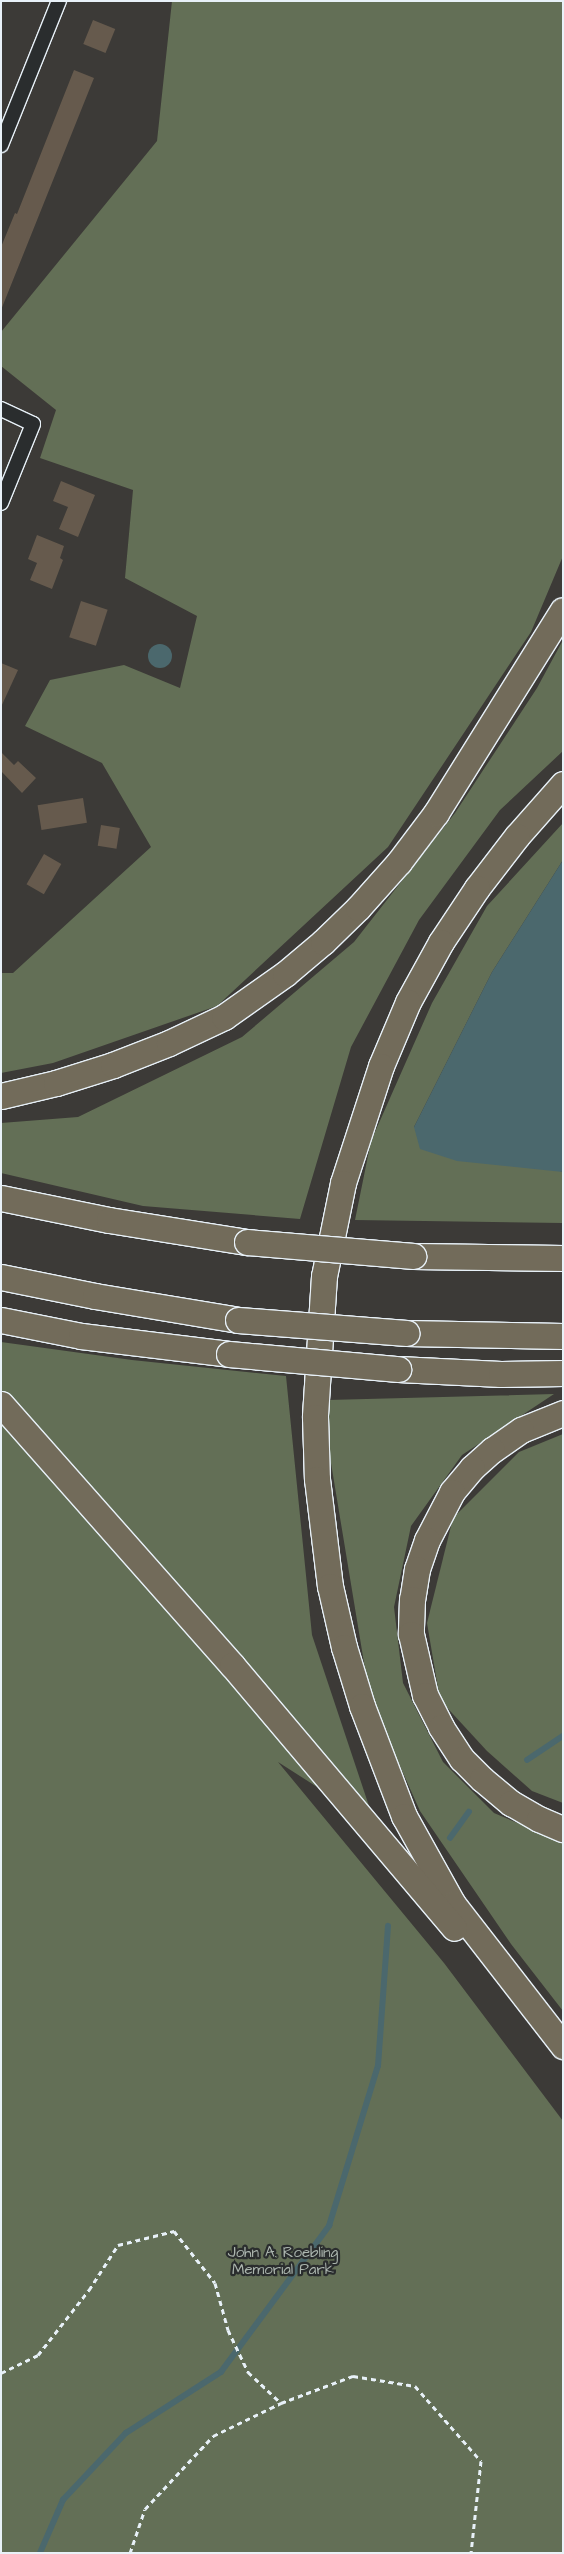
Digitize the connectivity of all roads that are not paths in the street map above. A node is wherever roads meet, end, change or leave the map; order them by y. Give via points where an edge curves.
1 (59, 1) edge
2 (1, 145) edge
3 (1, 409) edge
4 (1, 503) edge
5 (563, 610) edge
6 (563, 784) edge
7 (1, 1096) edge
8 (1, 1198) edge
9 (563, 1258) edge
10 (1, 1277) edge
11 (1, 1320) edge
12 (563, 1336) edge
13 (563, 1373) edge
14 (1, 1404) edge
15 (563, 1413) edge
16 (563, 1829) edge
17 (563, 2047) edge

1 - 2 street
3 - 4 street via 33,424
5 - 7 highway via 436,813 399,862 323,942 224,1017 113,1065 56,1084
6 - 17 highway via 516,836 441,942 408,1002 381,1066 343,1183 324,1276 315,1417 317,1479 330,1586 362,1706 404,1816 454,1904
8 - 9 highway, bridge via 109,1220 248,1242 413,1256
10 - 12 highway, bridge via 238,1320 406,1332
11 - 13 highway, bridge via 81,1336 229,1354 398,1369 501,1374
14 - 17 highway via 232,1666 450,1924
15 - 16 highway via 520,1430 492,1450 452,1492 426,1540 417,1569 411,1634 425,1695 462,1759 511,1803

